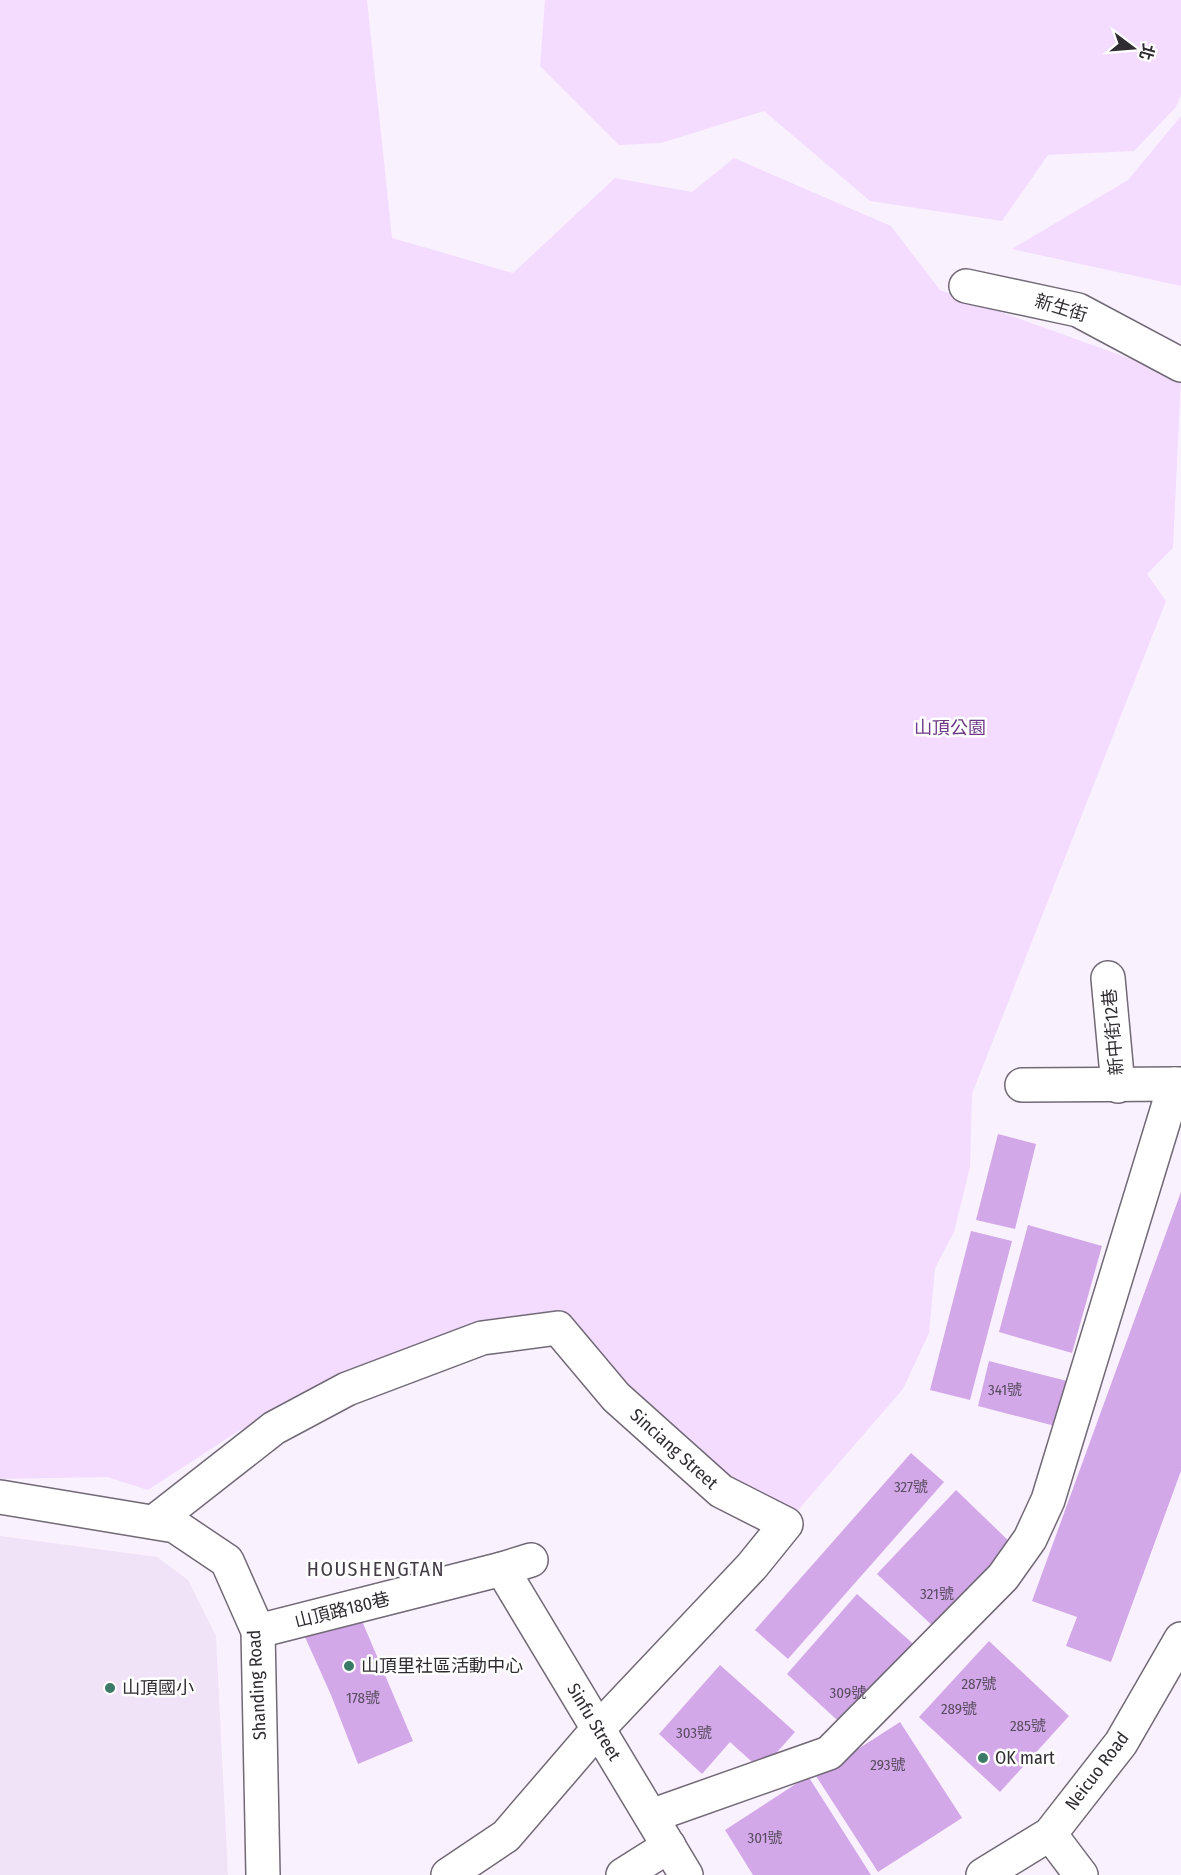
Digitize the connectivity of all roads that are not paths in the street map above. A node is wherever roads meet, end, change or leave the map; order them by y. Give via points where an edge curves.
1 (966, 286) dead end
2 (1181, 365) edge
3 (1108, 978) dead end
4 (1178, 1084) edge
5 (1022, 1085) dead end
6 (1118, 1086) junction
7 (0, 1497) edge
8 (154, 1522) junction
9 (516, 1564) joint
10 (258, 1631) junction
11 (1180, 1643) edge
12 (598, 1729) junction
13 (651, 1816) junction
14 (1050, 1834) junction
15 (669, 1846) junction
16 (263, 1875) edge
17 (448, 1875) edge
18 (623, 1875) edge
19 (686, 1875) edge
20 (983, 1875) edge
21 (1081, 1875) edge

1 - 2 street, 新生街 via 1078,310
3 - 6 street, 新中街12巷
4 - 6 street
4 - 13 street via 1048,1500 1030,1539 1002,1577 829,1753
5 - 6 street
7 - 8 street, Shanding Road
8 - 10 street, Shanding Road via 175,1526 227,1561
8 - 12 street, Sinciang Street via 274,1428 347,1389 482,1338 558,1328 616,1397 721,1491 786,1524 752,1566
9 - 10 street, 山頂路180巷
9 - 12 street, Sinfu Street
10 - 16 street, Shanding Road
11 - 14 street, Neicuo Road via 1121,1743
12 - 13 street, Sinfu Street
12 - 17 street, Sinciang Street via 506,1836
13 - 15 street, Sinfu Street
14 - 20 street, Neicuo Road
14 - 21 street
15 - 18 street
15 - 19 street, Sinfu Street

